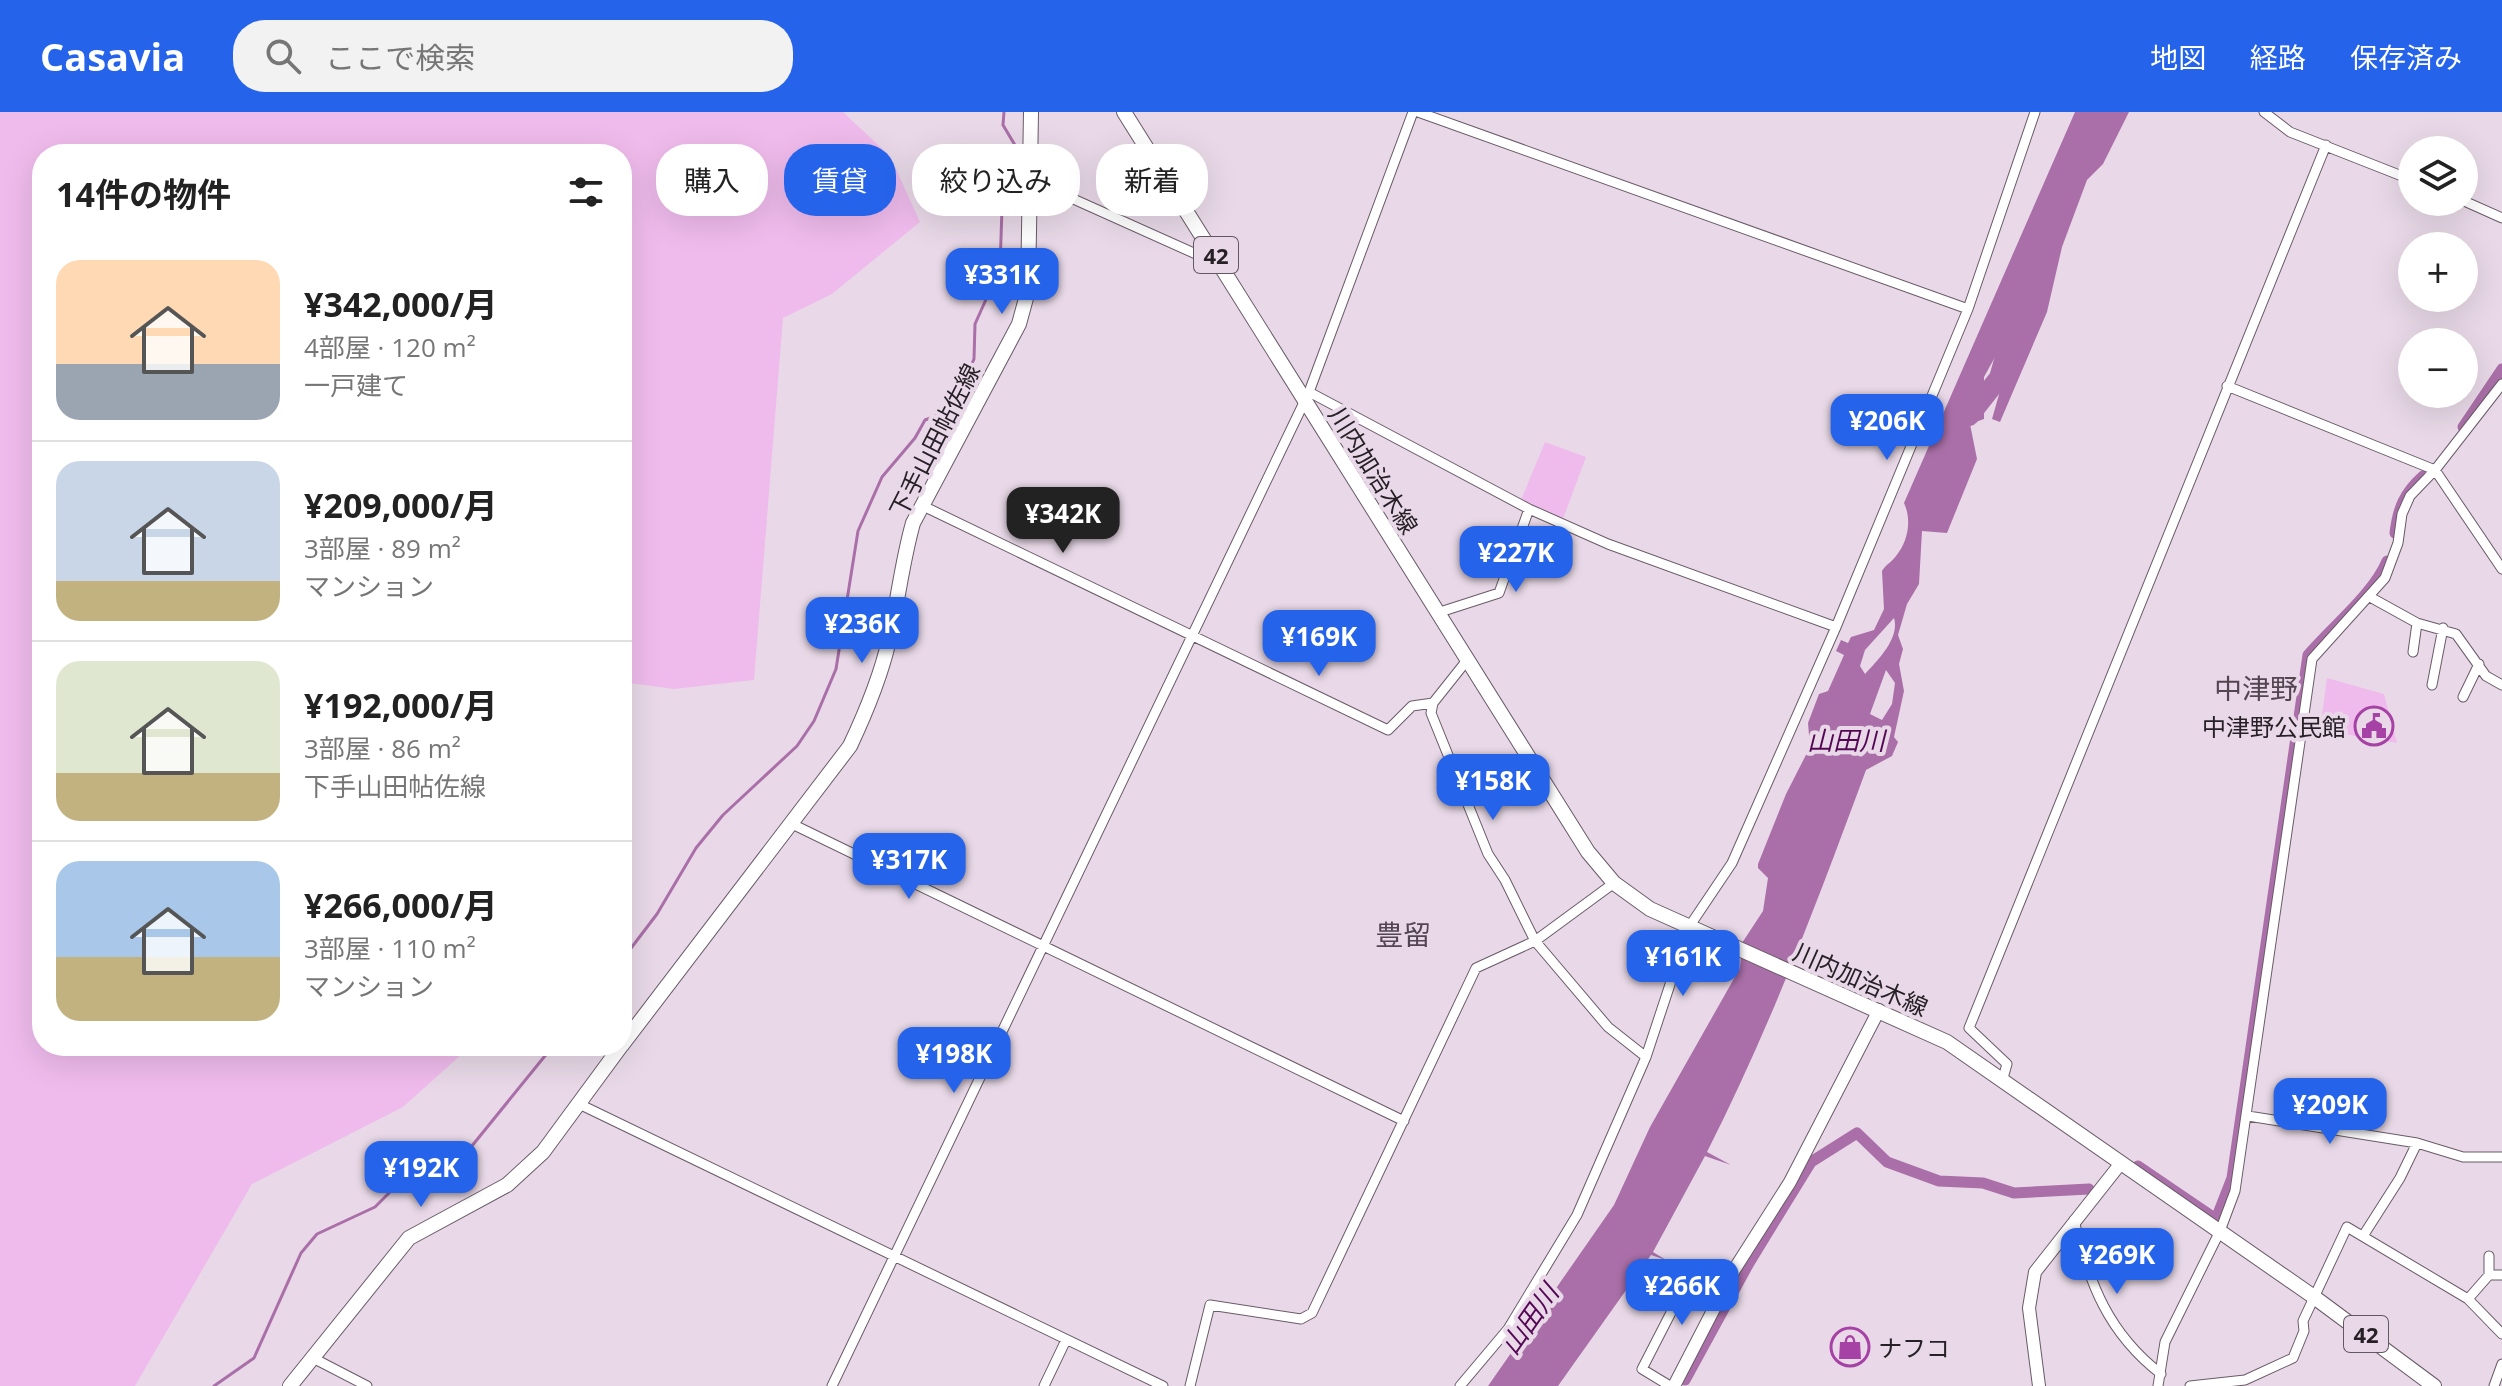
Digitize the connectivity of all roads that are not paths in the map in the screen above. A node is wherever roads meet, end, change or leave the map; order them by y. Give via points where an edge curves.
1 (1031, 112) edge
2 (1124, 112) edge
3 (1416, 112) edge
4 (2035, 112) edge
5 (2264, 112) edge
6 (1031, 144) edge
7 (2326, 145) junction
8 (2398, 174) edge
9 (1080, 202) edge
10 (2478, 207) edge
11 (1030, 216) edge
12 (2502, 218) edge
13 (1223, 266) junction
14 (1968, 309) junction
15 (2502, 384) edge
16 (2227, 386) junction
17 (1307, 396) junction
18 (2435, 470) junction
19 (921, 505) junction
20 (1529, 509) junction
21 (2502, 569) edge
22 (2370, 597) junction
23 (1437, 613) junction
24 (2417, 623) junction
25 (1836, 627) junction
26 (2443, 628) junction
27 (1192, 634) junction
28 (2413, 652) dead end
29 (1468, 659) junction
30 (2479, 664) junction
31 (2432, 685) dead end
32 (2502, 685) edge
33 (2463, 697) dead end
34 (1433, 703) junction
35 (790, 823) junction
36 (1614, 883) junction
37 (1692, 929) junction
38 (1535, 941) junction
39 (1043, 948) junction
40 (1879, 1010) junction
41 (632, 1033) edge
42 (614, 1056) edge
43 (1646, 1057) junction
44 (2003, 1078) junction
45 (577, 1103) junction
46 (2248, 1116) junction
47 (1404, 1121) junction
48 (2417, 1143) junction
49 (2502, 1157) edge
50 (2121, 1163) junction
51 (2074, 1220) junction
52 (2220, 1231) junction
53 (2363, 1236) junction
54 (895, 1256) junction
55 (2489, 1256) dead end
56 (2489, 1275) junction
57 (2502, 1275) edge
58 (1674, 1289) dead end
59 (2314, 1297) junction
60 (2468, 1299) junction
61 (2500, 1330) edge
62 (1066, 1340) junction
63 (311, 1357) junction
64 (2502, 1364) edge
65 (2161, 1374) junction
66 (290, 1386) edge
67 (367, 1386) edge
68 (832, 1386) edge
69 (1044, 1386) edge
70 (1163, 1386) edge
71 (1190, 1386) edge
72 (1460, 1386) edge
73 (1672, 1386) edge
74 (2039, 1386) edge
75 (2158, 1386) edge
76 (2190, 1386) edge
77 (2434, 1386) edge
78 (2494, 1386) edge

1 - 6 main road, 下手山田帖佐線
2 - 13 main road, 川内加治木線 / 42
3 - 14 street
3 - 17 street
4 - 14 street
5 - 7 street via 2290,132
7 - 8 street
7 - 16 street
9 - 13 street
10 - 12 street
11 - 19 main road, 下手山田帖佐線 via 1028,291 1019,324
13 - 17 main road, 川内加治木線 / 42
14 - 25 street
15 - 18 street
16 - 18 street
16 - 44 street via 1969,1028 2007,1064
17 - 20 street
17 - 23 main road, 川内加治木線 / 42
17 - 27 street
18 - 21 street
18 - 22 street via 2405,505 2390,569
19 - 27 street
19 - 35 main road, 下手山田帖佐線 via 905,552 889,642 863,718 850,746
20 - 23 street via 1499,593
20 - 25 street via 1608,544
22 - 24 street
22 - 46 street via 2312,659
23 - 29 main road, 川内加治木線 / 42
24 - 26 street
24 - 28 street
25 - 37 street via 1732,863
26 - 30 street via 2462,638
26 - 31 street
27 - 34 street via 1388,730 1412,706
27 - 39 street
29 - 34 street
29 - 36 main road, 川内加治木線 / 42 via 1588,852
30 - 32 street via 2486,676
30 - 33 street
34 - 38 street via 1433,724 1488,854
35 - 39 street
35 - 41 main road, 下手山田帖佐線
36 - 37 main road, 川内加治木線 / 42 via 1650,909
36 - 38 street
37 - 40 main road, 川内加治木線 / 42
37 - 43 street
38 - 43 street via 1608,1027
38 - 47 street via 1476,968
39 - 47 street
39 - 54 street
40 - 44 main road, 川内加治木線 / 42 via 1947,1042
40 - 73 street via 1790,1182 1734,1270
42 - 45 main road, 下手山田帖佐線
43 - 72 street via 1577,1215 1508,1329
44 - 50 main road, 川内加治木線 / 42
45 - 54 street
45 - 63 main road, 下手山田帖佐線 via 543,1152 507,1185 409,1238
46 - 48 street
46 - 52 street via 2235,1191
47 - 71 street via 1312,1313 1301,1319 1210,1305
48 - 49 street via 2463,1157
48 - 53 street
50 - 51 street
50 - 52 main road, 川内加治木線 / 42
51 - 65 street via 2088,1278 2120,1335 2136,1356
51 - 74 street via 2041,1262 2030,1286
52 - 59 main road, 川内加治木線 / 42
52 - 65 street via 2165,1342
53 - 59 street via 2347,1227
53 - 60 street
54 - 62 street
54 - 68 street
55 - 56 street
56 - 57 street
56 - 60 street
58 - 73 street via 1680,1295 1642,1369
59 - 76 street via 2293,1358 2245,1380
59 - 77 main road, 川内加治木線 / 42
60 - 61 street
62 - 69 street
62 - 70 street
63 - 66 main road, 下手山田帖佐線
63 - 67 street
64 - 78 street
65 - 75 street

